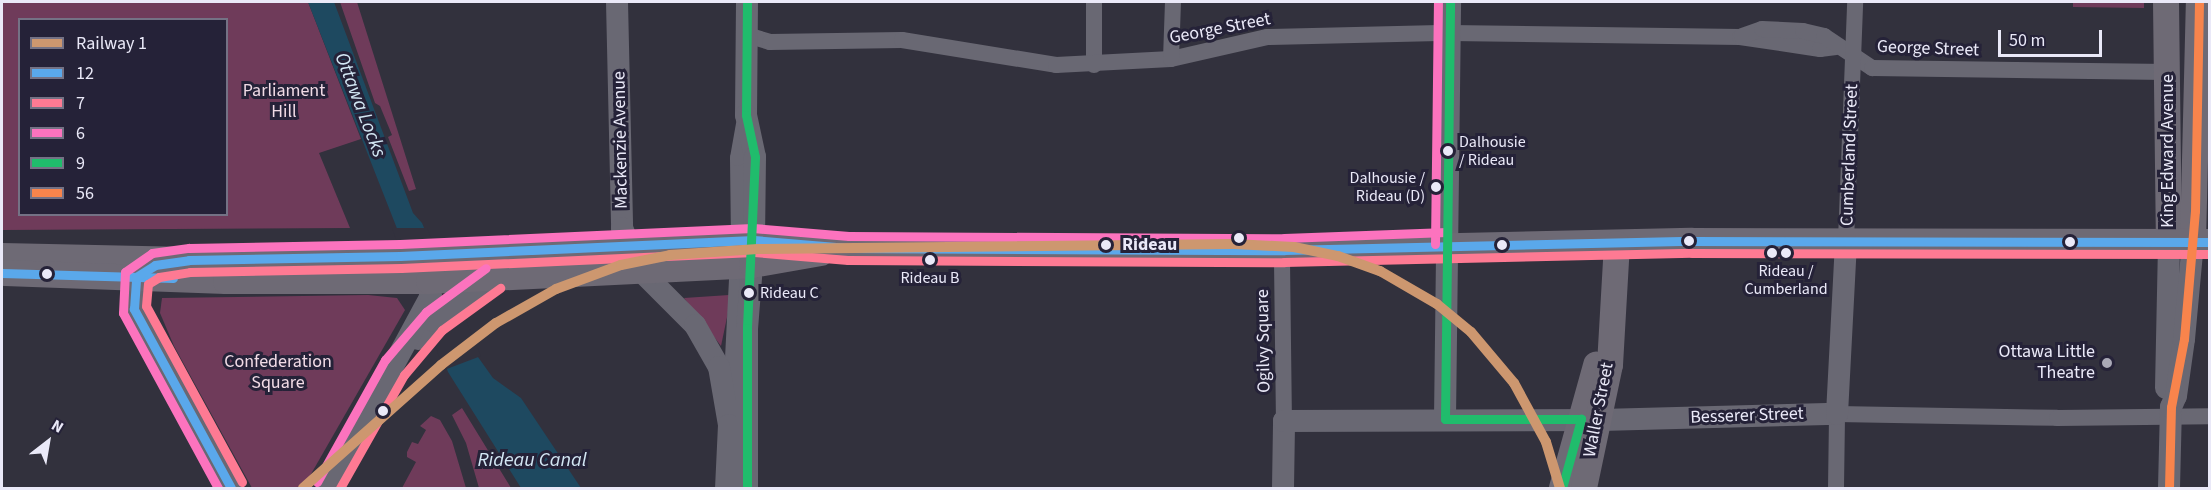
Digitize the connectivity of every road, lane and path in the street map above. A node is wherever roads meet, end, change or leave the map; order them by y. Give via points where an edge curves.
1 (617, 2) edge
2 (747, 2) edge
3 (1094, 2) edge
4 (1173, 2) edge
5 (1450, 2) edge
6 (1855, 2) edge
7 (2166, 2) edge
8 (2199, 2) edge
9 (1450, 33) junction
10 (747, 36) junction
11 (1171, 59) junction
12 (1854, 59) junction
13 (1094, 65) junction
14 (2168, 72) junction
15 (1846, 241) junction
16 (2190, 242) edge
17 (1447, 244) junction
18 (1617, 244) junction
19 (629, 245) junction
20 (746, 253) junction
21 (419, 255) junction
22 (2, 256) edge
23 (189, 260) junction
24 (1282, 261) dead end
25 (640, 270) junction
26 (2, 273) edge
27 (136, 277) junction
28 (493, 278) junction
29 (429, 281) junction
30 (394, 368) junction
31 (2210, 411) edge
32 (2170, 412) junction
33 (1837, 414) junction
34 (2210, 416) edge
35 (1445, 419) junction
36 (1591, 419) junction
37 (1284, 421) junction
38 (729, 425) junction
39 (231, 489) edge
40 (327, 489) edge
41 (726, 489) edge
42 (747, 489) edge
43 (1283, 489) edge
44 (1562, 489) edge
45 (1584, 489) edge
46 (1836, 489) edge
47 (2169, 489) edge

1 - 19 main road, Mackenzie Avenue via 622,228
2 - 10 main road
3 - 13 street
4 - 11 street
5 - 9 main road
6 - 12 street, Cumberland Street
7 - 14 main road, King Edward Avenue
8 - 16 main road, King Edward Avenue
9 - 11 street, George Street via 1267,37
9 - 12 street, George Street via 1740,37 1820,49 1836,46
9 - 17 main road
10 - 13 street, George Street via 770,42 902,40 1017,62
10 - 20 main road via 746,115 755,157
11 - 13 street, George Street
12 - 14 street, George Street via 1872,68
12 - 15 street, Cumberland Street
14 - 16 main road, King Edward Avenue
15 - 16 main road
15 - 18 main road
15 - 33 main road, Cumberland Street
16 - 32 main road, King Edward Avenue via 2184,339
16 - 32 main road, King Edward Avenue via 2166,397
17 - 18 main road
17 - 20 main road via 1284,250 848,248
17 - 35 main road
18 - 36 main road, Waller Street via 1610,365
19 - 20 main road
19 - 21 main road
19 - 25 main road, Mackenzie Avenue
20 - 25 main road
20 - 38 street
20 - 42 main road
21 - 23 main road
21 - 29 main road
22 - 23 main road
23 - 27 main road via 155,265
24 - 37 street, Ogilvy Square
25 - 28 main road
25 - 38 main road, Mackenzie Avenue via 690,320 711,350 724,384
26 - 27 main road
27 - 29 main road
27 - 39 main road via 132,293 138,317
28 - 29 main road
28 - 30 main road via 434,321
29 - 30 main road via 431,296
30 - 40 main road
31 - 32 street, Besserer Street
32 - 33 street, Besserer Street
32 - 34 street, Besserer Street
32 - 47 main road, King Edward Avenue
33 - 36 main road, Besserer Street
33 - 46 street, Cumberland Street
35 - 36 main road, Besserer Street
35 - 37 main road, Besserer Street
36 - 44 main road, Waller Street
36 - 45 main road, Waller Street
37 - 43 main road
38 - 41 main road, Mackenzie Avenue

